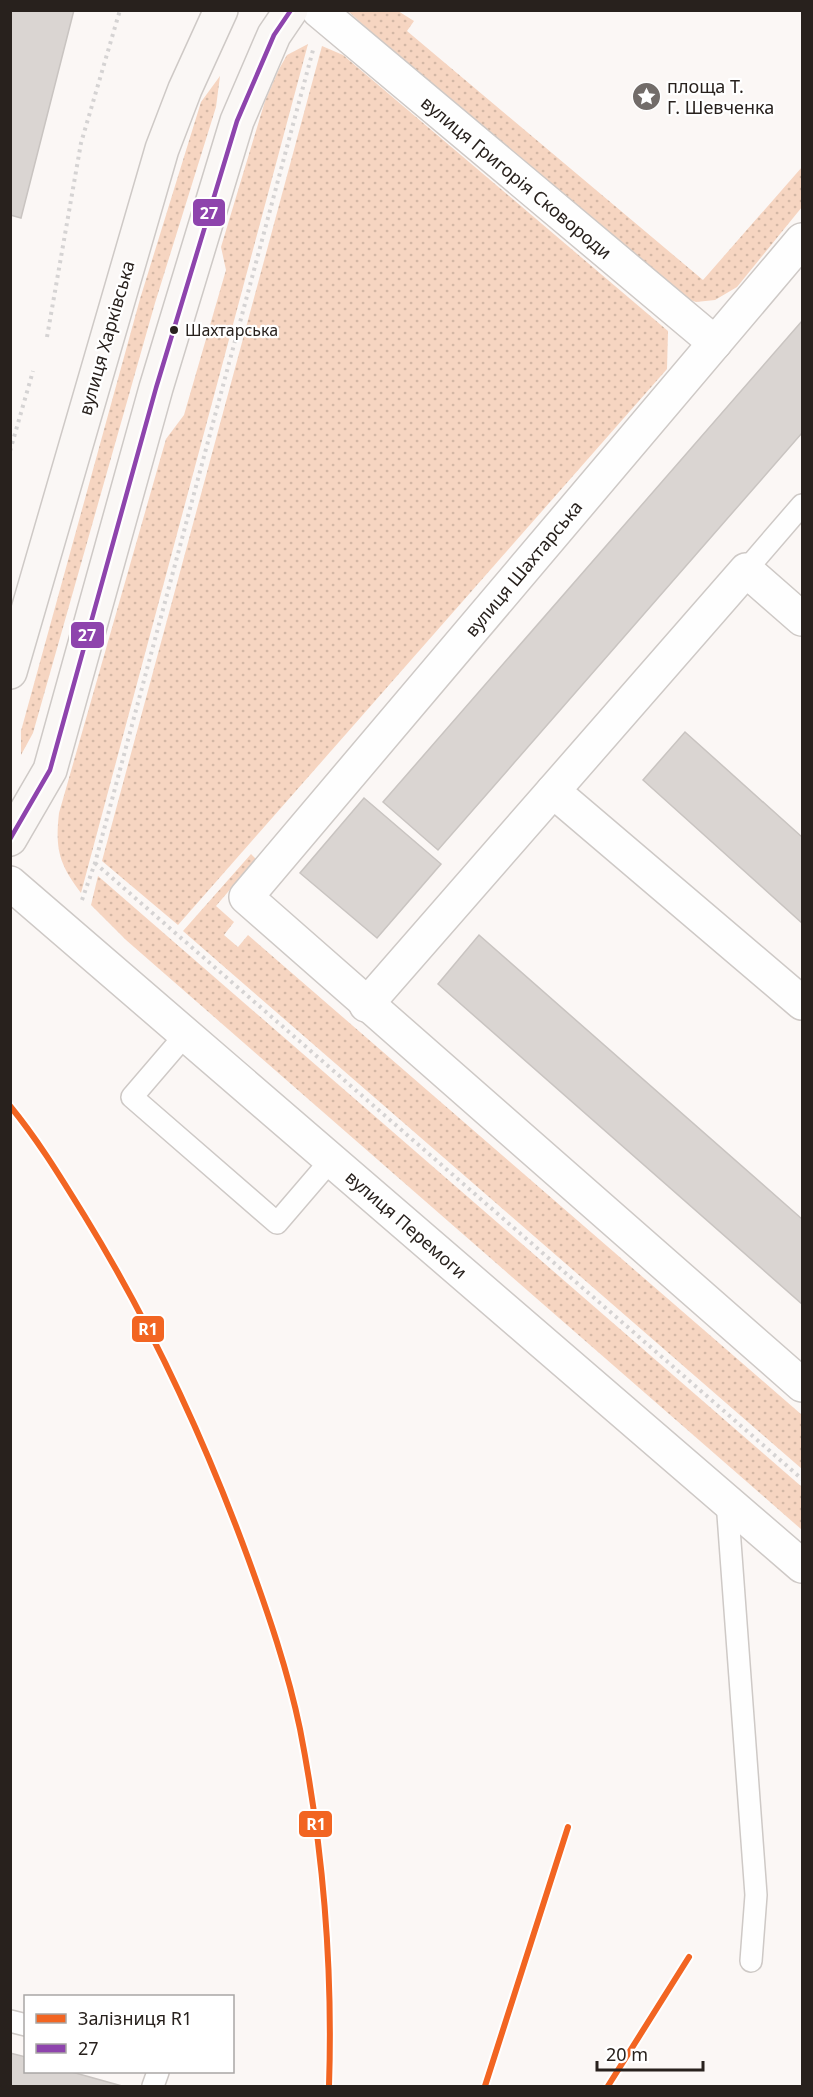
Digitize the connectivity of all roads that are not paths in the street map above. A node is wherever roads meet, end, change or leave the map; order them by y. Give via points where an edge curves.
1 (221, 10) edge
2 (291, 10) edge
3 (321, 13) edge
4 (802, 242) edge
5 (715, 343) junction
6 (802, 505) edge
7 (746, 570) junction
8 (802, 619) edge
9 (10, 672) edge
10 (553, 791) junction
11 (10, 839) edge
12 (10, 883) edge
13 (802, 1003) edge
14 (366, 1005) junction
15 (186, 1034) junction
16 (331, 1160) junction
17 (802, 1385) edge
18 (728, 1501) junction
19 (802, 1566) edge
20 (751, 1961) dead end

1 - 9 street, вулиця Харківська via 184,89 162,149
2 - 11 street via 274,35 237,122 156,388 50,770
3 - 5 street, вулиця Григорія Сковороди
4 - 5 street, вулиця Шахтарська
5 - 14 street, вулиця Шахтарська via 246,897
6 - 7 lane
7 - 8 street
7 - 10 street
10 - 13 street
10 - 14 street
12 - 15 street, вулиця Перемоги
14 - 17 street
15 - 16 street, вулиця Перемоги
15 - 16 lane via 132,1097 277,1223
16 - 18 street, вулиця Перемоги
18 - 19 street, вулиця Перемоги
18 - 20 lane via 756,1895

